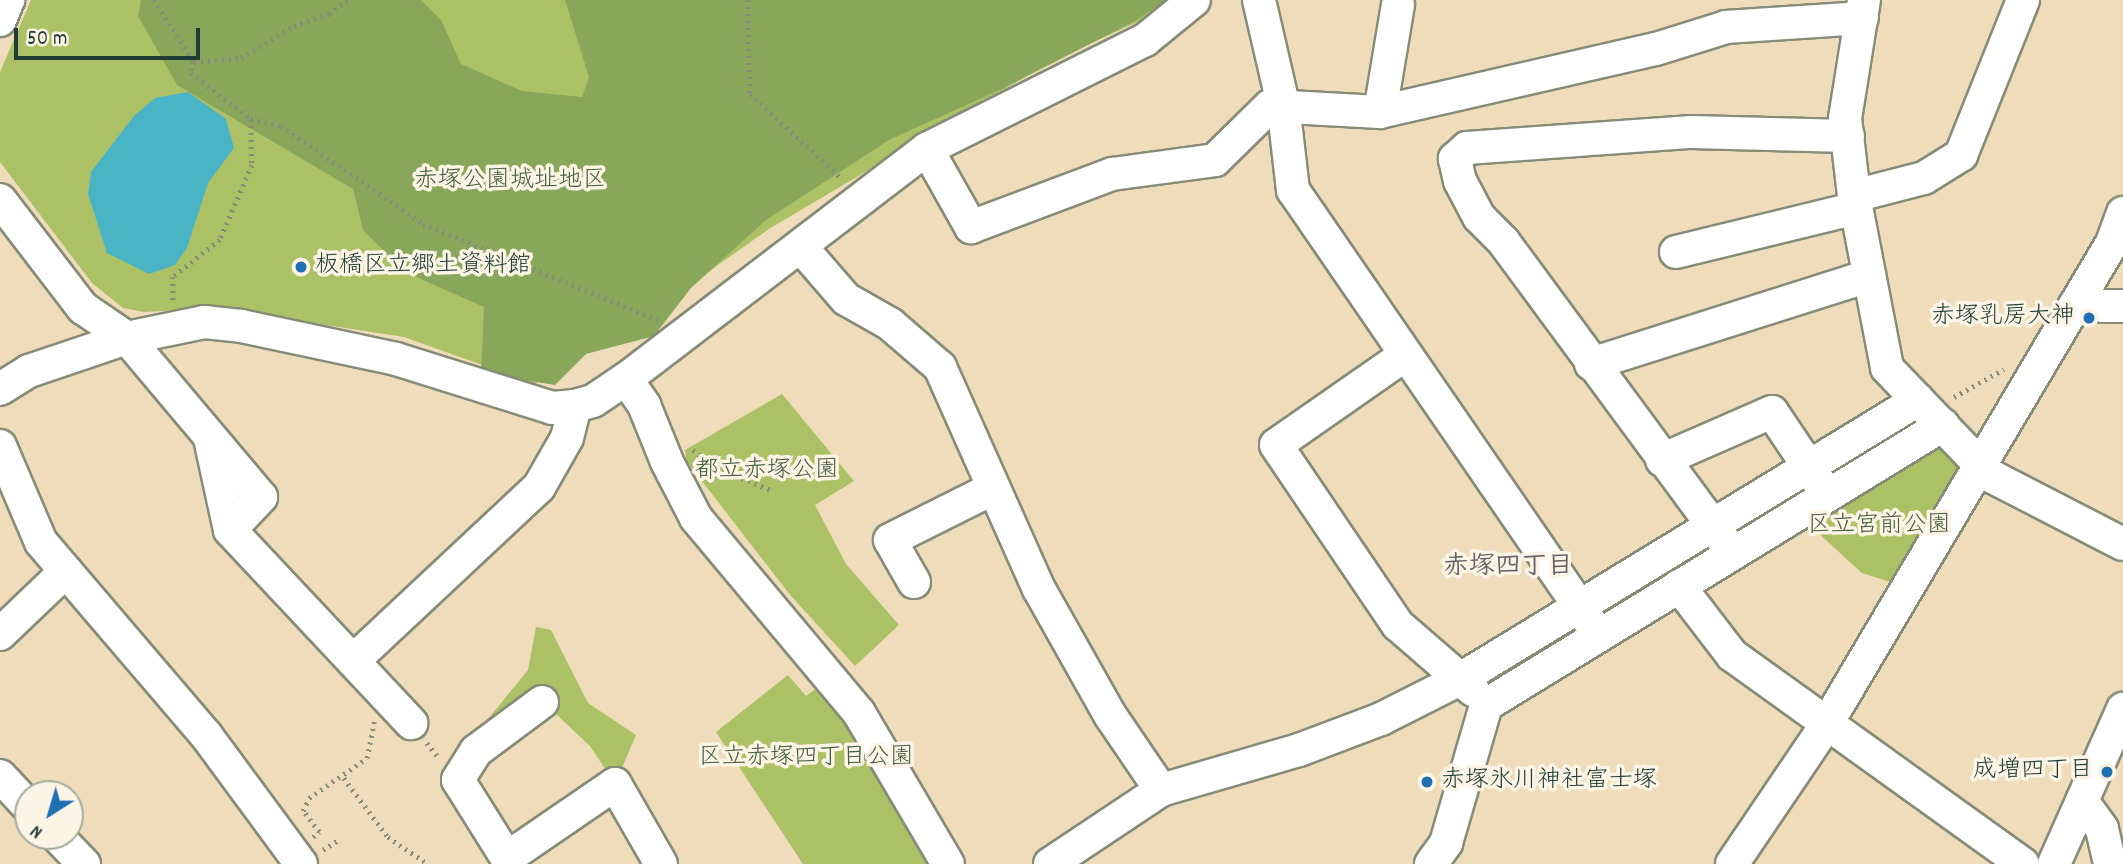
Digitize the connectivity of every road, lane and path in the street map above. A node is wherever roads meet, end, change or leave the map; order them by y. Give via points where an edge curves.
1 (8, 0) edge
2 (154, 0) edge
3 (346, 0) edge
4 (748, 0) edge
5 (1194, 0) edge
6 (1259, 0) edge
7 (2023, 0) edge
8 (1398, 5) dead end
9 (1863, 9) edge
10 (0, 20) edge
11 (194, 62) junction
12 (1283, 104) junction
13 (1380, 112) junction
14 (251, 119) junction
15 (1848, 136) junction
16 (927, 149) junction
17 (863, 198) junction
18 (0, 200) edge
19 (1855, 202) junction
20 (2123, 213) edge
21 (801, 247) junction
22 (1676, 252) dead end
23 (1869, 276) junction
24 (2075, 305) junction
25 (2123, 306) edge
26 (671, 325) dead end
27 (173, 326) junction
28 (127, 338) junction
29 (1405, 355) junction
30 (2041, 363) junction
31 (1591, 364) junction
32 (626, 379) junction
33 (0, 389) edge
34 (575, 405) junction
35 (1930, 412) junction
36 (0, 446) edge
37 (1662, 460) junction
38 (667, 462) junction
39 (1980, 466) junction
40 (1809, 467) junction
41 (994, 488) junction
42 (773, 491) dead end
43 (1828, 495) junction
44 (1712, 526) junction
45 (2123, 544) edge
46 (1733, 553) junction
47 (66, 570) junction
48 (914, 582) dead end
49 (1679, 586) junction
50 (1579, 606) junction
51 (0, 634) edge
52 (1599, 635) junction
53 (353, 661) junction
54 (1462, 678) junction
55 (542, 702) dead end
56 (1486, 705) junction
57 (2123, 709) edge
58 (376, 712) dead end
59 (411, 723) joint
60 (1826, 725) junction
61 (0, 776) edge
62 (344, 778) junction
63 (458, 780) junction
64 (1161, 790) junction
65 (14, 791) edge
66 (2082, 801) junction
67 (319, 832) dead end
68 (70, 850) edge
69 (512, 859) edge
70 (84, 864) edge
71 (301, 864) edge
72 (428, 864) edge
73 (661, 864) edge
74 (948, 864) edge
75 (1050, 864) edge
76 (1432, 864) edge
77 (1732, 864) edge
78 (2023, 864) edge
79 (2054, 864) edge
80 (2110, 864) edge

1 - 10 street
2 - 11 path
3 - 11 path via 328,14 294,26 241,58
4 - 17 path via 750,94
5 - 16 street via 1164,27 1117,56
6 - 12 street
7 - 19 street via 1961,155 1924,178
8 - 13 street
9 - 13 street via 1726,27 1656,49
9 - 15 street via 1846,118
11 - 14 path via 191,73
12 - 13 street
12 - 16 street via 1270,106 1215,160 1112,174 971,226
12 - 29 street via 1293,190
14 - 26 path via 281,126 423,224
14 - 27 path via 252,165 220,240 173,277
15 - 19 street
15 - 31 street via 1691,132 1467,148 1455,159 1460,181 1479,217 1504,242
16 - 17 street
17 - 21 street
18 - 28 street via 83,307
19 - 22 street
19 - 23 street
20 - 24 street via 2112,243
21 - 32 street
21 - 41 street via 846,299 890,324 940,367
23 - 31 street
23 - 35 street via 1887,368
24 - 25 street
24 - 30 street
27 - 28 street
27 - 34 street via 204,322 241,326 430,368 551,408
28 - 33 street via 29,371
28 - 53 street via 261,497 230,530
29 - 50 street
29 - 54 street via 1276,445 1398,625
30 - 35 path via 2028,355
30 - 39 street
31 - 37 street
32 - 34 street via 593,401
32 - 38 street via 644,405
34 - 53 street via 567,438 539,487
35 - 39 street
35 - 40 street
35 - 43 street
36 - 47 street via 41,542
37 - 40 street via 1772,412
37 - 44 street
38 - 42 path via 690,447 716,467
38 - 74 street via 696,518 859,713
39 - 45 street via 2003,485
39 - 60 street
40 - 43 street
40 - 44 street
41 - 48 street via 890,540
41 - 64 street via 1039,589 1110,715
43 - 46 street
44 - 46 street
44 - 50 street
46 - 49 street
47 - 51 street
47 - 71 street via 206,735
49 - 52 street
49 - 60 street via 1732,655
50 - 52 street
50 - 54 street
52 - 56 street
53 - 59 street
54 - 56 street
54 - 64 street via 1381,719 1299,750
55 - 63 street via 477,751
56 - 76 street via 1446,843
57 - 66 street
58 - 62 path via 367,758
59 - 63 path
60 - 77 street
60 - 78 street
61 - 65 street
62 - 67 path via 309,798 303,811
62 - 72 path via 388,837
63 - 69 street
64 - 75 street
66 - 79 street
66 - 80 street via 2102,830
68 - 70 street
69 - 73 street via 615,784

